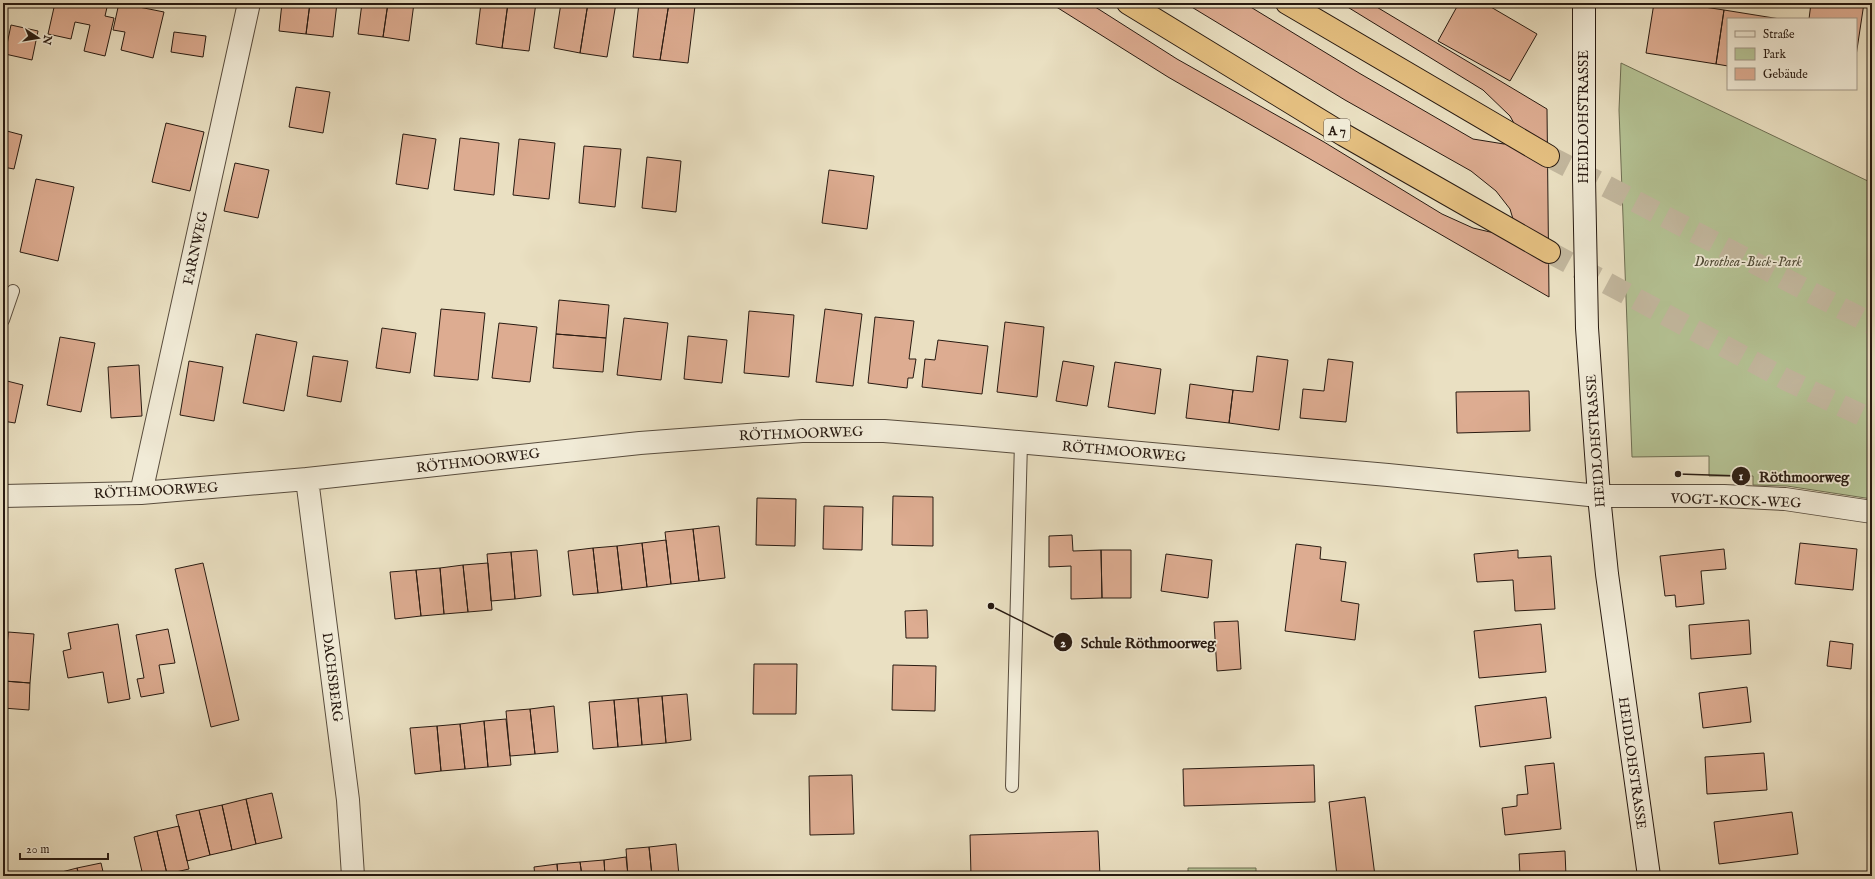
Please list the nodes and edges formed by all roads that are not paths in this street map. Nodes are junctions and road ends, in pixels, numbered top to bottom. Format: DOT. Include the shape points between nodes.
graph roads {
  1 [pos="249,3"];
  2 [pos="1128,3"];
  3 [pos="1287,3"];
  4 [pos="1584,3"];
  5 [pos="1548,156"];
  6 [pos="1549,252"];
  7 [pos="13,291"];
  8 [pos="3,320"];
  9 [pos="1021,442"];
  10 [pos="307,479"];
  11 [pos="141,493"];
  12 [pos="3,496"];
  13 [pos="1599,496"];
  14 [pos="1872,512"];
  15 [pos="1012,786"];
  16 [pos="353,876"];
  17 [pos="1649,876"];
  1 -- 11 [label="street, FARNWEG"];
  2 -- 6 [label="highway, A 7" via="1344,135"];
  3 -- 5 [label="highway"];
  4 -- 13 [label="street, HEIDLOHSTRASSE" via="1583,155 1587,328"];
  7 -- 8 [label="lane"];
  9 -- 10 [label="street, RÖTHMOORWEG" via="884,431 802,430 640,443"];
  9 -- 13 [label="street, RÖTHMOORWEG"];
  9 -- 15 [label="lane"];
  10 -- 11 [label="street, RÖTHMOORWEG"];
  10 -- 16 [label="street, DACHSBERG" via="348,800"];
  11 -- 12 [label="street, RÖTHMOORWEG"];
  13 -- 14 [label="street, VOGT-KOCK-WEG" via="1724,496 1785,499"];
  13 -- 17 [label="street, HEIDLOHSTRASSE" via="1607,574"];
}
